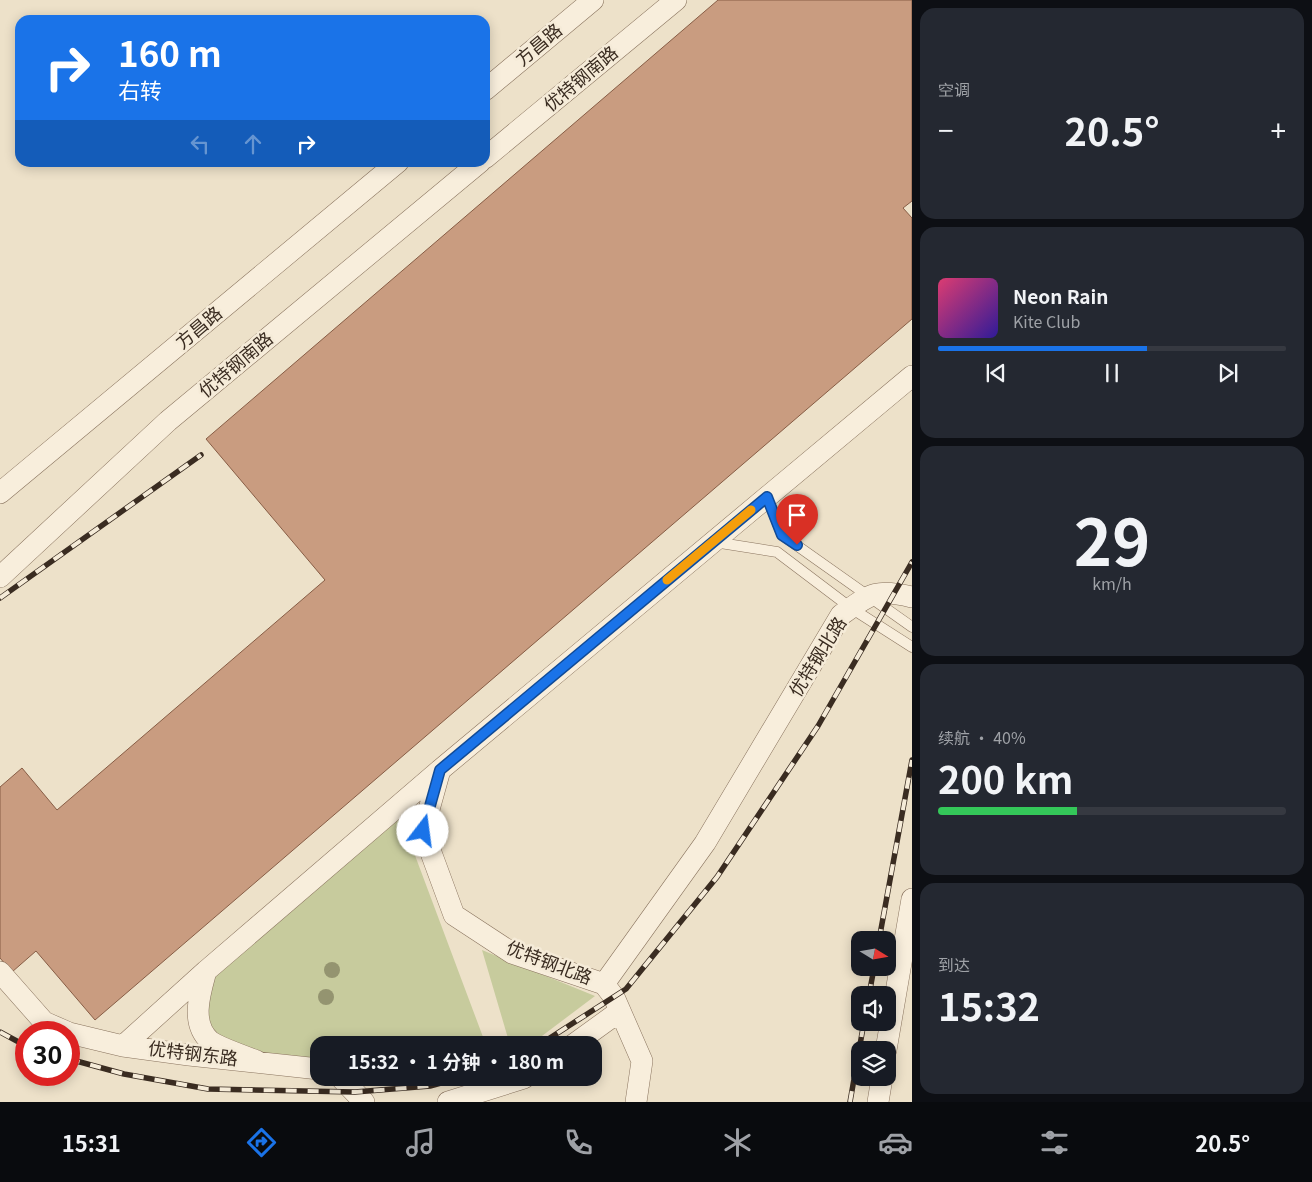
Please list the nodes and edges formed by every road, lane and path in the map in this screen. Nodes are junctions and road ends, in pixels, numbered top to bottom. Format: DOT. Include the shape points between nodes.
graph roads {
  1 [pos="593,0"];
  2 [pos="676,0"];
  3 [pos="490,86"];
  4 [pos="490,154"];
  5 [pos="392,167"];
  6 [pos="474,167"];
  7 [pos="912,376"];
  8 [pos="0,494"];
  9 [pos="767,497"];
  10 [pos="714,542"];
  11 [pos="0,577"];
  12 [pos="869,595"];
  13 [pos="912,597"];
  14 [pos="851,608"];
  15 [pos="912,627"];
  16 [pos="912,647"];
  17 [pos="440,770"];
  18 [pos="912,899"];
  19 [pos="206,971"];
  20 [pos="0,972"];
  21 [pos="604,984"];
  22 [pos="620,1011"];
  23 [pos="43,1021"];
  24 [pos="80,1036"];
  25 [pos="585,1036"];
  26 [pos="888,1041"];
  27 [pos="123,1046"];
  28 [pos="257,1061"];
  29 [pos="310,1068"];
  30 [pos="349,1086"];
  31 [pos="499,1086"];
  32 [pos="881,1086"];
  33 [pos="364,1102"];
  34 [pos="448,1102"];
  35 [pos="636,1102"];
  36 [pos="878,1102"];
  1 -- 3 [label="street, 方昌路"];
  2 -- 4 [label="street, 优特钢南路"];
  5 -- 8 [label="street, 方昌路"];
  6 -- 11 [label="street, 优特钢南路" via="168,421"];
  7 -- 9 [label="street"];
  9 -- 10 [label="street"];
  9 -- 12 [label="lane" via="782,535"];
  10 -- 14 [label="lane" via="777,552"];
  10 -- 17 [label="street"];
  12 -- 13 [label="street, 优特钢北路" via="894,592"];
  12 -- 14 [label="street, 优特钢北路"];
  12 -- 15 [label="lane"];
  14 -- 16 [label="lane"];
  14 -- 21 [label="street, 优特钢北路" via="841,615 705,843"];
  17 -- 19 [label="street"];
  17 -- 21 [label="street, 优特钢北路" via="423,831 454,915 512,953"];
  18 -- 26 [label="street"];
  19 -- 27 [label="street"];
  19 -- 28 [label="street" via="199,997 198,1023 210,1041"];
  20 -- 23 [label="street, 优特钢东路"];
  21 -- 22 [label="street"];
  22 -- 25 [label="street"];
  22 -- 35 [label="street" via="642,1061"];
  24 -- 27 [label="street, 优特钢东路"];
  27 -- 28 [label="street, 优特钢东路"];
  28 -- 29 [label="street, 优特钢东路"];
  30 -- 33 [label="street"];
  31 -- 34 [label="street"];
  32 -- 36 [label="street"];
}
